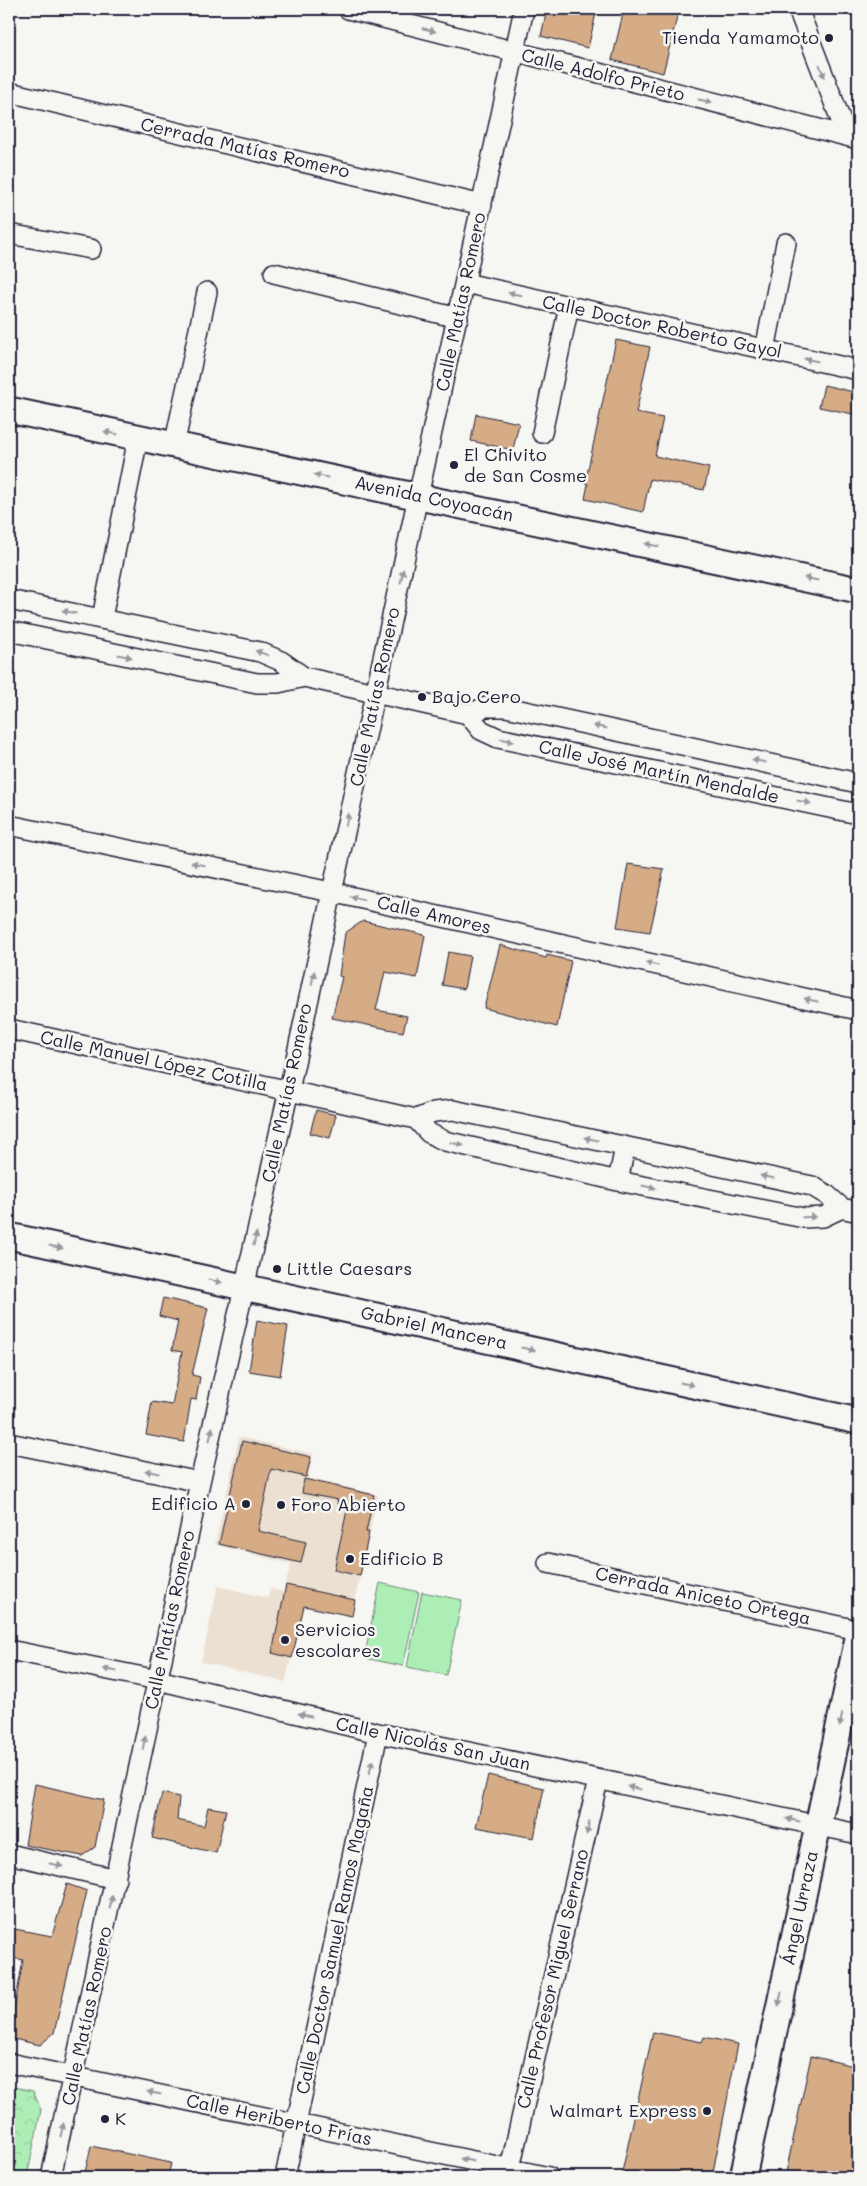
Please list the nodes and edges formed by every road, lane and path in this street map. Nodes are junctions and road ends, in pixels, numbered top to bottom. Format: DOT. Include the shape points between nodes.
graph roads {
  1 [pos="348,9"];
  2 [pos="524,9"];
  3 [pos="798,9"];
  4 [pos="515,52"];
  5 [pos="9,92"];
  6 [pos="852,138"];
  7 [pos="482,205"];
  8 [pos="9,234"];
  9 [pos="786,243"];
  10 [pos="91,249"];
  11 [pos="274,273"];
  12 [pos="465,283"];
  13 [pos="207,292"];
  14 [pos="569,306"];
  15 [pos="458,318"];
  16 [pos="765,350"];
  17 [pos="858,370"];
  18 [pos="9,410"];
  19 [pos="542,433"];
  20 [pos="138,438"];
  21 [pos="174,446"];
  22 [pos="419,496"];
  23 [pos="858,590"];
  24 [pos="9,600"];
  25 [pos="30,604"];
  26 [pos="102,618"];
  27 [pos="16,633"];
  28 [pos="198,638"];
  29 [pos="191,670"];
  30 [pos="304,677"];
  31 [pos="376,693"];
  32 [pos="468,714"];
  33 [pos="858,783"];
  34 [pos="858,814"];
  35 [pos="9,825"];
  36 [pos="331,892"];
  37 [pos="858,1010"];
  38 [pos="9,1029"];
  39 [pos="289,1090"];
  40 [pos="416,1119"];
  41 [pos="625,1147"];
  42 [pos="618,1181"];
  43 [pos="850,1210"];
  44 [pos="9,1236"];
  45 [pos="244,1287"];
  46 [pos="858,1421"];
  47 [pos="9,1443"];
  48 [pos="200,1482"];
  49 [pos="548,1563"];
  50 [pos="858,1630"];
  51 [pos="858,1638"];
  52 [pos="9,1650"];
  53 [pos="158,1680"];
  54 [pos="378,1733"];
  55 [pos="598,1780"];
  56 [pos="818,1826"];
  57 [pos="858,1834"];
  58 [pos="9,1854"];
  59 [pos="116,1879"];
  60 [pos="9,2063"];
  61 [pos="74,2077"];
  62 [pos="296,2123"];
  63 [pos="509,2173"];
  64 [pos="52,2177"];
  65 [pos="285,2177"];
  66 [pos="549,2177"];
  67 [pos="743,2177"];
  1 -- 4 [label="street, Calle Adolfo Prieto, one-way"];
  2 -- 4 [label="street, Calle Matías Romero"];
  3 -- 6 [label="street, one-way"];
  4 -- 6 [label="street, Calle Adolfo Prieto, one-way"];
  4 -- 7 [label="street, Calle Matías Romero"];
  5 -- 7 [label="street, Cerrada Matías Romero"];
  7 -- 12 [label="street, Calle Matías Romero"];
  8 -- 10 [label="street"];
  9 -- 16 [label="street"];
  11 -- 15 [label="street"];
  14 -- 12 [label="street, Calle Doctor Roberto Gayol, one-way"];
  12 -- 15 [label="street, Calle Matías Romero"];
  13 -- 21 [label="street"];
  14 -- 16 [label="street, Calle Doctor Roberto Gayol"];
  14 -- 19 [label="street"];
  15 -- 22 [label="street, Calle Matías Romero"];
  17 -- 16 [label="street, Calle Doctor Roberto Gayol, one-way"];
  20 -- 18 [label="main road, Avenida Coyoacán, one-way"];
  20 -- 21 [label="main road, Avenida Coyoacán"];
  20 -- 26 [label="street"];
  22 -- 21 [label="main road, Avenida Coyoacán, one-way"];
  23 -- 22 [label="main road, Avenida Coyoacán, one-way"];
  31 -- 22 [label="street, Calle Matías Romero, one-way"];
  24 -- 25 [label="street, Calle José Martín Mendalde"];
  26 -- 25 [label="street, Calle José Martín Mendalde, one-way"];
  25 -- 27 [label="street, Calle José Martín Mendalde"];
  26 -- 28 [label="street, Calle José Martín Mendalde"];
  27 -- 29 [label="street, Calle José Martín Mendalde, one-way"];
  28 -- 29 [label="street"];
  30 -- 28 [label="street, Calle José Martín Mendalde, one-way" via="281,661 260,652"];
  29 -- 30 [label="street, Calle José Martín Mendalde" via="256,683 278,683"];
  30 -- 31 [label="street, Calle José Martín Mendalde"];
  31 -- 32 [label="street, Calle José Martín Mendalde"];
  36 -- 31 [label="street, Calle Matías Romero, one-way"];
  33 -- 32 [label="street, Calle José Martín Mendalde, one-way" via="506,707 486,707"];
  32 -- 34 [label="street, Calle José Martín Mendalde, one-way" via="481,730 498,738"];
  36 -- 35 [label="street, Calle Amores, one-way"];
  37 -- 36 [label="street, Calle Amores, one-way"];
  39 -- 36 [label="street, Calle Matías Romero, one-way"];
  38 -- 39 [label="street, Calle Manuel López Cotilla"];
  39 -- 40 [label="street, Calle Manuel López Cotilla"];
  45 -- 39 [label="street, Calle Matías Romero, one-way"];
  41 -- 40 [label="street, Calle Manuel López Cotilla, one-way" via="453,1110 434,1112"];
  40 -- 42 [label="street, Calle Manuel López Cotilla, one-way" via="445,1141"];
  41 -- 42 [label="street"];
  43 -- 41 [label="street, Calle Manuel López Cotilla, one-way" via="812,1186"];
  42 -- 43 [label="street, Calle Manuel López Cotilla, one-way" via="804,1218"];
  44 -- 45 [label="main road, Gabriel Mancera, one-way"];
  45 -- 46 [label="main road, Gabriel Mancera, one-way"];
  48 -- 45 [label="street, Calle Matías Romero, one-way"];
  48 -- 47 [label="street, one-way"];
  48 -- 53 [label="street, Calle Matías Romero"];
  49 -- 50 [label="street, Cerrada Aniceto Ortega"];
  51 -- 56 [label="main road, Ángel Urraza, one-way"];
  53 -- 52 [label="street, Calle Nicolás San Juan, one-way"];
  54 -- 53 [label="street, Calle Nicolás San Juan, one-way"];
  59 -- 53 [label="street, Calle Matías Romero, one-way"];
  54 -- 55 [label="street, Calle Nicolás San Juan"];
  62 -- 54 [label="street, Calle Doctor Samuel Ramos Magaña, one-way"];
  56 -- 55 [label="street, Calle Nicolás San Juan, one-way"];
  55 -- 63 [label="street, Calle Profesor Miguel Serrano, one-way"];
  56 -- 57 [label="street, Calle Nicolás San Juan"];
  56 -- 67 [label="main road, Ángel Urraza, one-way"];
  58 -- 59 [label="street, one-way"];
  61 -- 59 [label="street, Calle Matías Romero, one-way"];
  60 -- 61 [label="street, Calle Heriberto Frías"];
  62 -- 61 [label="street, Calle Heriberto Frías, one-way"];
  64 -- 61 [label="street, Calle Matías Romero, one-way"];
  63 -- 62 [label="street, Calle Heriberto Frías, one-way"];
  62 -- 65 [label="street, Calle Doctor Samuel Ramos Magaña"];
  63 -- 66 [label="street, Calle Heriberto Frías"];
}
